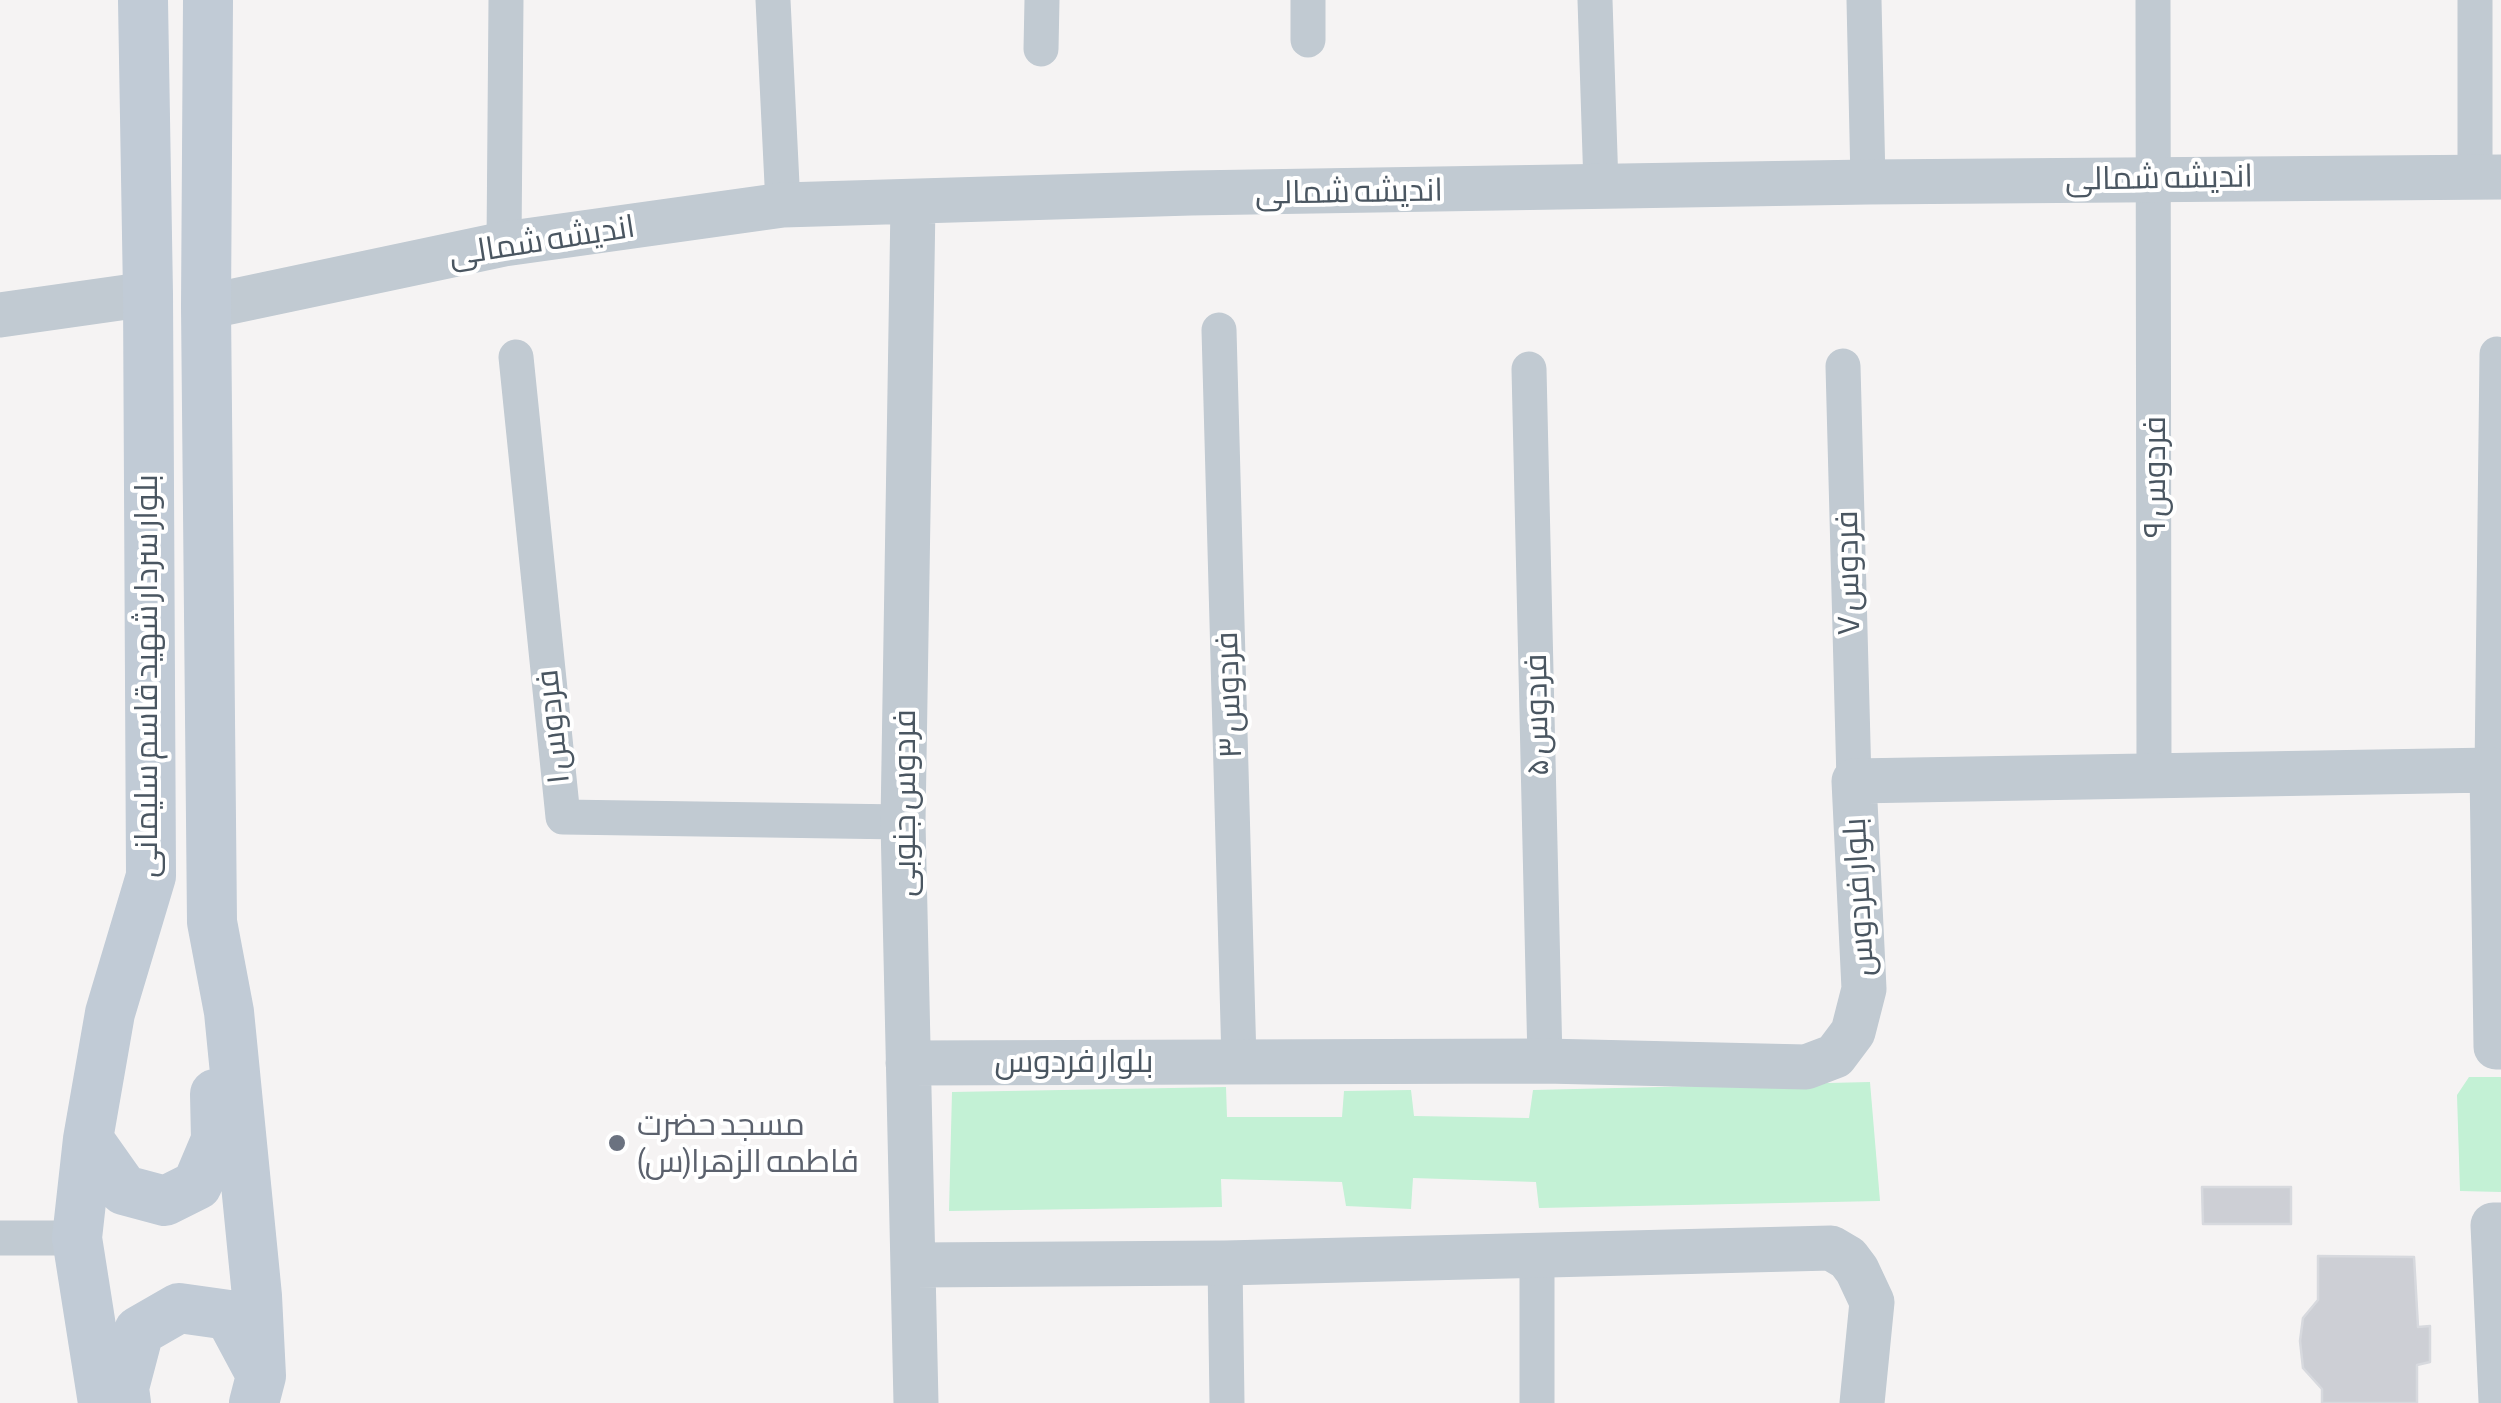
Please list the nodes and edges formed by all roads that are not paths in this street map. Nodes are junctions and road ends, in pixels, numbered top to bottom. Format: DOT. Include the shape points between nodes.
graph roads {
  1 [pos="143,0"];
  2 [pos="208,0"];
  3 [pos="506,0"];
  4 [pos="774,0"];
  5 [pos="1042,0"];
  6 [pos="1308,0"];
  7 [pos="1596,0"];
  8 [pos="1864,0"];
  9 [pos="2153,0"];
  10 [pos="2474,0"];
  11 [pos="1308,40"];
  12 [pos="1042,49"];
  13 [pos="2488,177"];
  14 [pos="2156,178"];
  15 [pos="1868,182"];
  16 [pos="1600,186"];
  17 [pos="912,204"];
  18 [pos="782,205"];
  19 [pos="504,244"];
  20 [pos="148,294"];
  21 [pos="206,307"];
  22 [pos="0,315"];
  23 [pos="1220,330"];
  24 [pos="2497,354"];
  25 [pos="516,358"];
  26 [pos="1843,366"];
  27 [pos="1529,369"];
  28 [pos="2492,770"];
  29 [pos="2154,777"];
  30 [pos="1854,780"];
  31 [pos="903,822"];
  32 [pos="212,922"];
  33 [pos="2501,1047"];
  34 [pos="1240,1061"];
  35 [pos="1545,1061"];
  36 [pos="908,1063"];
  37 [pos="88,1138"];
  38 [pos="2501,1225"];
  39 [pos="0,1238"];
  40 [pos="77,1238"];
  41 [pos="1536,1256"];
  42 [pos="1225,1262"];
  43 [pos="914,1264"];
  44 [pos="258,1389"];
  45 [pos="2501,1401"];
  46 [pos="103,1403"];
  47 [pos="126,1403"];
  48 [pos="916,1403"];
  49 [pos="1227,1403"];
  50 [pos="1537,1403"];
  51 [pos="1862,1403"];
  1 -- 20 [label="main road, بلوار سردار شهید قاسم سلیمانی"];
  2 -- 21 [label="main road, بلوار سردار شهید قاسم سلیمانی"];
  3 -- 19 [label="street"];
  4 -- 18 [label="street"];
  5 -- 12 [label="street"];
  6 -- 11 [label="street"];
  7 -- 16 [label="street"];
  8 -- 15 [label="street"];
  9 -- 14 [label="street, فردوس ۹"];
  10 -- 13 [label="street"];
  13 -- 14 [label="street, اندیشه شمالی"];
  14 -- 15 [label="street, اندیشه شمالی"];
  14 -- 29 [label="street, فردوس ۹"];
  15 -- 16 [label="street, اندیشه شمالی"];
  16 -- 17 [label="street, اندیشه شمالی"];
  17 -- 18 [label="street, اندیشه شمالی"];
  17 -- 31 [label="street, فردوس جنوبی"];
  18 -- 19 [label="street, اندیشه شمالی"];
  19 -- 21 [label="street, اندیشه شمالی"];
  20 -- 22 [label="street"];
  20 -- 37 [label="main road, بلوار سردار شهید قاسم سلیمانی" via="151,876 110,1013"];
  21 -- 32 [label="main road, بلوار سردار شهید قاسم سلیمانی"];
  23 -- 34 [label="street, فردوس ۳"];
  24 -- 28 [label="street"];
  25 -- 31 [label="street, فردوس ۱" via="562,817"];
  26 -- 30 [label="street, فردوس ۷"];
  27 -- 35 [label="street, فردوس ۵"];
  28 -- 29 [label="street, بلوار فردوس"];
  28 -- 33 [label="street"];
  29 -- 30 [label="street, بلوار فردوس"];
  30 -- 35 [label="street, بلوار فردوس" via="1864,989 1853,1032 1834,1056 1806,1067"];
  31 -- 36 [label="street, فردوس جنوبی"];
  32 -- 37 [label="main road" via="216,1140 197,1184 165,1201 124,1190"];
  32 -- 44 [label="main road, بلوار سردار شهید قاسم سلیمانی" via="229,1012 257,1296"];
  34 -- 35 [label="street, بلوار فردوس"];
  34 -- 36 [label="street, بلوار فردوس"];
  36 -- 43 [label="street, فردوس جنوبی"];
  37 -- 40 [label="main road, بلوار سردار شهید قاسم سلیمانی"];
  38 -- 45 [label="street" via="2492,1225"];
  39 -- 40 [label="street"];
  40 -- 46 [label="main road, بلوار سردار شهید قاسم سلیمانی"];
  41 -- 42 [label="street"];
  41 -- 50 [label="street"];
  41 -- 51 [label="street" via="1831,1248 1858,1270 1872,1302"];
  42 -- 43 [label="street"];
  42 -- 49 [label="street"];
  43 -- 48 [label="street, فردوس جنوبی"];
  44 -- 47 [label="main road" via="229,1315 179,1308 139,1331"];
}
